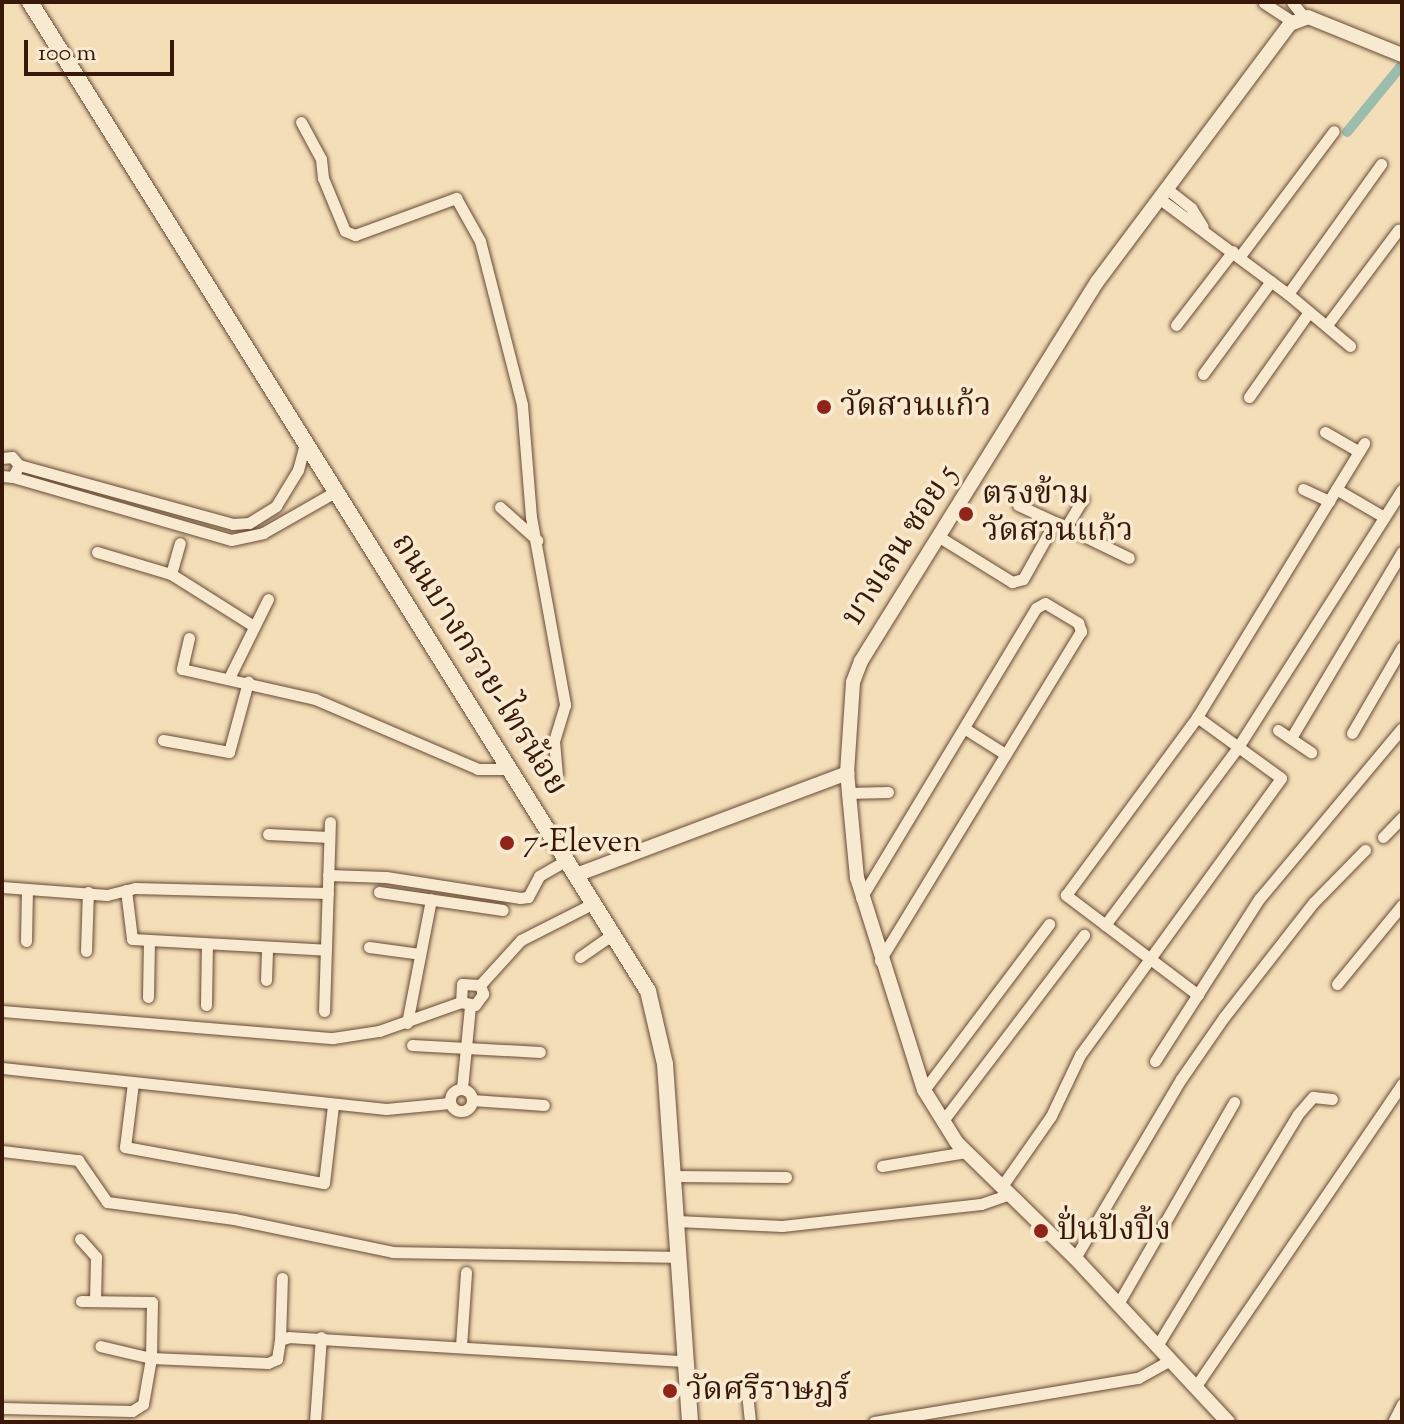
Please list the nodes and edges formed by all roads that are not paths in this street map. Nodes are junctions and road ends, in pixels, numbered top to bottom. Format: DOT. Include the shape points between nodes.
graph roads {
  1 [pos="30,2"];
  2 [pos="1292,2"];
  3 [pos="1264,3"];
  4 [pos="1298,19"];
  5 [pos="1401,53"];
  6 [pos="301,122"];
  7 [pos="1334,131"];
  8 [pos="1381,164"];
  9 [pos="1164,194"];
  10 [pos="1398,230"];
  11 [pos="1237,253"];
  12 [pos="1271,281"];
  13 [pos="1288,294"];
  14 [pos="1309,312"];
  15 [pos="1176,325"];
  16 [pos="1327,325"];
  17 [pos="1350,346"];
  18 [pos="1203,374"];
  19 [pos="1249,397"];
  20 [pos="1325,432"];
  21 [pos="305,444"];
  22 [pos="2,458"];
  23 [pos="19,465"];
  24 [pos="7,476"];
  25 [pos="107,488"];
  26 [pos="1303,489"];
  27 [pos="1336,489"];
  28 [pos="1402,490"];
  29 [pos="335,492"];
  30 [pos="1083,499"];
  31 [pos="1329,501"];
  32 [pos="101,502"];
  33 [pos="1018,505"];
  34 [pos="276,506"];
  35 [pos="500,507"];
  36 [pos="194,513"];
  37 [pos="1384,517"];
  38 [pos="285,519"];
  39 [pos="1061,524"];
  40 [pos="188,528"];
  41 [pos="941,538"];
  42 [pos="537,540"];
  43 [pos="180,543"];
  44 [pos="97,552"];
  45 [pos="1402,552"];
  46 [pos="1129,558"];
  47 [pos="1398,567"];
  48 [pos="171,574"];
  49 [pos="268,599"];
  50 [pos="252,625"];
  51 [pos="189,638"];
  52 [pos="1402,647"];
  53 [pos="229,678"];
  54 [pos="248,682"];
  55 [pos="1197,717"];
  56 [pos="964,728"];
  57 [pos="1401,729"];
  58 [pos="1278,730"];
  59 [pos="1352,733"];
  60 [pos="1291,738"];
  61 [pos="163,740"];
  62 [pos="1238,747"];
  63 [pos="1311,752"];
  64 [pos="1005,754"];
  65 [pos="510,769"];
  66 [pos="847,773"];
  67 [pos="557,774"];
  68 [pos="888,792"];
  69 [pos="847,793"];
  70 [pos="1402,817"];
  71 [pos="330,822"];
  72 [pos="268,834"];
  73 [pos="329,837"];
  74 [pos="1383,837"];
  75 [pos="1365,850"];
  76 [pos="572,867"];
  77 [pos="328,875"];
  78 [pos="2,887"];
  79 [pos="27,889"];
  80 [pos="126,890"];
  81 [pos="88,892"];
  82 [pos="379,892"];
  83 [pos="328,893"];
  84 [pos="861,898"];
  85 [pos="431,899"];
  86 [pos="594,903"];
  87 [pos="1402,905"];
  88 [pos="503,910"];
  89 [pos="1049,924"];
  90 [pos="1105,925"];
  91 [pos="613,934"];
  92 [pos="1084,935"];
  93 [pos="26,941"];
  94 [pos="149,941"];
  95 [pos="207,944"];
  96 [pos="267,947"];
  97 [pos="369,947"];
  98 [pos="326,950"];
  99 [pos="86,951"];
  100 [pos="420,954"];
  101 [pos="580,957"];
  102 [pos="1150,958"];
  103 [pos="880,960"];
  104 [pos="266,980"];
  105 [pos="1337,984"];
  106 [pos="480,985"];
  107 [pos="1198,995"];
  108 [pos="148,997"];
  109 [pos="466,1004"];
  110 [pos="206,1005"];
  111 [pos="2,1011"];
  112 [pos="324,1011"];
  113 [pos="407,1023"];
  114 [pos="412,1045"];
  115 [pos="466,1048"];
  116 [pos="540,1052"];
  117 [pos="1155,1061"];
  118 [pos="2,1068"];
  119 [pos="133,1083"];
  120 [pos="1402,1084"];
  121 [pos="462,1088"];
  122 [pos="924,1090"];
  123 [pos="1332,1099"];
  124 [pos="472,1100"];
  125 [pos="1234,1102"];
  126 [pos="450,1103"];
  127 [pos="333,1105"];
  128 [pos="544,1105"];
  129 [pos="942,1122"];
  130 [pos="2,1151"];
  131 [pos="966,1152"];
  132 [pos="882,1166"];
  133 [pos="674,1176"];
  134 [pos="786,1177"];
  135 [pos="1006,1190"];
  136 [pos="677,1221"];
  137 [pos="80,1239"];
  138 [pos="679,1257"];
  139 [pos="1075,1258"];
  140 [pos="466,1272"];
  141 [pos="282,1278"];
  142 [pos="81,1301"];
  143 [pos="95,1301"];
  144 [pos="1118,1304"];
  145 [pos="321,1337"];
  146 [pos="280,1340"];
  147 [pos="100,1346"];
  148 [pos="461,1346"];
  149 [pos="1157,1346"];
  150 [pos="151,1358"];
  151 [pos="1170,1360"];
  152 [pos="686,1361"];
  153 [pos="1196,1386"];
  154 [pos="747,1393"];
  155 [pos="1402,1404"];
  156 [pos="2,1408"];
  157 [pos="315,1422"];
  158 [pos="690,1422"];
  159 [pos="750,1422"];
  160 [pos="874,1422"];
  161 [pos="1228,1422"];
  162 [pos="1393,1422"];
  1 -- 21 [label="main road, ถนนบางกรวย-ไทรน้อย"];
  2 -- 4 [label="street"];
  3 -- 4 [label="street"];
  4 -- 5 [label="street"];
  4 -- 9 [label="street, บางเลน ซอย 5"];
  6 -- 42 [label="street" via="321,159 323,178 345,231 355,235 456,198 480,241 522,405"];
  7 -- 11 [label="street"];
  8 -- 13 [label="street"];
  9 -- 11 [label="street"];
  9 -- 41 [label="street, บางเลน ซอย 5" via="1085,300"];
  10 -- 16 [label="street"];
  11 -- 12 [label="street"];
  11 -- 15 [label="street"];
  12 -- 13 [label="street"];
  12 -- 18 [label="street"];
  13 -- 14 [label="street"];
  14 -- 16 [label="street"];
  14 -- 19 [label="street"];
  16 -- 17 [label="street"];
  20 -- 27 [label="street" via="1362,448"];
  21 -- 29 [label="main road, ถนนบางกรวย-ไทรน้อย"];
  21 -- 34 [label="street" via="298,470"];
  22 -- 23 [label="street" via="12,457"];
  23 -- 24 [label="street"];
  23 -- 25 [label="street"];
  24 -- 32 [label="street"];
  25 -- 32 [label="street"];
  25 -- 36 [label="street"];
  26 -- 31 [label="street"];
  27 -- 31 [label="street"];
  27 -- 37 [label="street"];
  28 -- 37 [label="street"];
  29 -- 38 [label="street"];
  29 -- 65 [label="main road, ถนนบางกรวย-ไทรน้อย"];
  30 -- 39 [label="street"];
  31 -- 55 [label="street"];
  32 -- 40 [label="street"];
  33 -- 39 [label="street"];
  34 -- 36 [label="street" via="249,523"];
  34 -- 38 [label="street"];
  35 -- 42 [label="street"];
  36 -- 40 [label="street"];
  37 -- 62 [label="street"];
  38 -- 40 [label="street" via="248,539"];
  39 -- 41 [label="street" via="1017,582"];
  39 -- 46 [label="street"];
  41 -- 66 [label="street, บางเลน ซอย 5" via="856,672"];
  42 -- 67 [label="street" via="565,705 554,741"];
  43 -- 48 [label="street"];
  44 -- 48 [label="street"];
  45 -- 47 [label="street"];
  47 -- 60 [label="street"];
  48 -- 50 [label="street"];
  49 -- 50 [label="street"];
  50 -- 53 [label="street"];
  51 -- 53 [label="street" via="182,669"];
  52 -- 59 [label="street"];
  53 -- 54 [label="street"];
  54 -- 61 [label="street" via="229,752"];
  54 -- 65 [label="street" via="315,699 478,769"];
  55 -- 62 [label="street"];
  55 -- 90 [label="street" via="1066,895"];
  56 -- 64 [label="street"];
  56 -- 64 [label="street" via="1040,604 1078,623 1081,631"];
  56 -- 84 [label="street"];
  57 -- 107 [label="street" via="1259,899"];
  58 -- 60 [label="street"];
  60 -- 63 [label="street"];
  62 -- 90 [label="street"];
  62 -- 102 [label="street" via="1281,778"];
  64 -- 103 [label="street"];
  65 -- 76 [label="main road, ถนนบางกรวย-ไทรน้อย"];
  66 -- 69 [label="street, บางเลน ซอย 5"];
  66 -- 76 [label="street"];
  68 -- 69 [label="street"];
  69 -- 84 [label="street, บางเลน ซอย 5"];
  70 -- 74 [label="street"];
  71 -- 73 [label="street"];
  72 -- 73 [label="street"];
  73 -- 77 [label="street"];
  75 -- 139 [label="street" via="1314,902 1224,1017"];
  76 -- 77 [label="street" via="539,876 528,897 520,898 386,877"];
  76 -- 86 [label="main road, ถนนบางกรวย-ไทรน้อย"];
  77 -- 83 [label="street"];
  78 -- 79 [label="street"];
  79 -- 81 [label="street"];
  79 -- 93 [label="street"];
  80 -- 81 [label="street"];
  80 -- 83 [label="street"];
  80 -- 94 [label="street" via="129,935"];
  81 -- 99 [label="street"];
  82 -- 85 [label="street"];
  83 -- 98 [label="street"];
  84 -- 103 [label="street, บางเลน ซอย 5"];
  85 -- 88 [label="street"];
  85 -- 100 [label="street"];
  86 -- 91 [label="main road, ถนนบางกรวย-ไทรน้อย"];
  86 -- 106 [label="street" via="521,940"];
  87 -- 105 [label="street"];
  89 -- 122 [label="street"];
  90 -- 102 [label="street"];
  91 -- 101 [label="street"];
  91 -- 133 [label="main road, ถนนบางกรวย-ไทรน้อย" via="648,991 659,1028"];
  92 -- 129 [label="street"];
  94 -- 95 [label="street"];
  94 -- 108 [label="street"];
  95 -- 96 [label="street"];
  95 -- 110 [label="street"];
  96 -- 98 [label="street"];
  96 -- 104 [label="street"];
  97 -- 100 [label="street"];
  98 -- 112 [label="street"];
  100 -- 113 [label="street"];
  102 -- 107 [label="street"];
  102 -- 135 [label="street" via="1080,1055"];
  103 -- 122 [label="street, บางเลน ซอย 5"];
  106 -- 109 [label="street" via="482,999"];
  106 -- 109 [label="street" via="462,984"];
  107 -- 117 [label="street"];
  109 -- 113 [label="street"];
  109 -- 115 [label="street"];
  111 -- 113 [label="street" via="279,1037 333,1038"];
  114 -- 115 [label="street"];
  115 -- 116 [label="street"];
  115 -- 121 [label="street"];
  118 -- 119 [label="street"];
  119 -- 127 [label="street"];
  119 -- 127 [label="street" via="125,1147 324,1183"];
  120 -- 153 [label="street"];
  121 -- 124 [label="street"];
  121 -- 126 [label="street" via="454,1091"];
  122 -- 129 [label="street, บางเลน ซอย 5"];
  123 -- 149 [label="street" via="1313,1097 1298,1114"];
  124 -- 126 [label="street" via="460,1111"];
  124 -- 128 [label="street"];
  125 -- 144 [label="street"];
  126 -- 127 [label="street" via="386,1109"];
  129 -- 131 [label="street, บางเลน ซอย 5"];
  130 -- 138 [label="street" via="78,1160 107,1202 234,1219 393,1252"];
  131 -- 132 [label="street"];
  131 -- 135 [label="street, บางเลน ซอย 5"];
  133 -- 134 [label="street"];
  133 -- 136 [label="main road, ถนนบางกรวย-ไทรน้อย"];
  135 -- 136 [label="street" via="981,1204 782,1226"];
  135 -- 139 [label="street, บางเลน ซอย 5"];
  136 -- 138 [label="main road, ถนนบางกรวย-ไทรน้อย"];
  137 -- 143 [label="street" via="96,1257"];
  138 -- 152 [label="main road, ถนนบางกรวย-ไทรน้อย"];
  139 -- 144 [label="street, บางเลน ซอย 5"];
  140 -- 148 [label="street"];
  141 -- 146 [label="street"];
  142 -- 143 [label="street"];
  143 -- 150 [label="street" via="152,1302"];
  144 -- 149 [label="street, บางเลน ซอย 5"];
  145 -- 146 [label="street"];
  145 -- 148 [label="street"];
  145 -- 157 [label="street"];
  146 -- 150 [label="street" via="277,1359 268,1363"];
  147 -- 150 [label="street"];
  148 -- 152 [label="street"];
  149 -- 151 [label="street, บางเลน ซอย 5"];
  150 -- 156 [label="street" via="138,1409"];
  151 -- 153 [label="street, บางเลน ซอย 5"];
  151 -- 160 [label="street" via="1138,1378"];
  152 -- 158 [label="main road, ถนนบางกรวย-ไทรน้อย"];
  153 -- 161 [label="street, บางเลน ซอย 5"];
  154 -- 159 [label="street"];
  155 -- 162 [label="street"];
}
